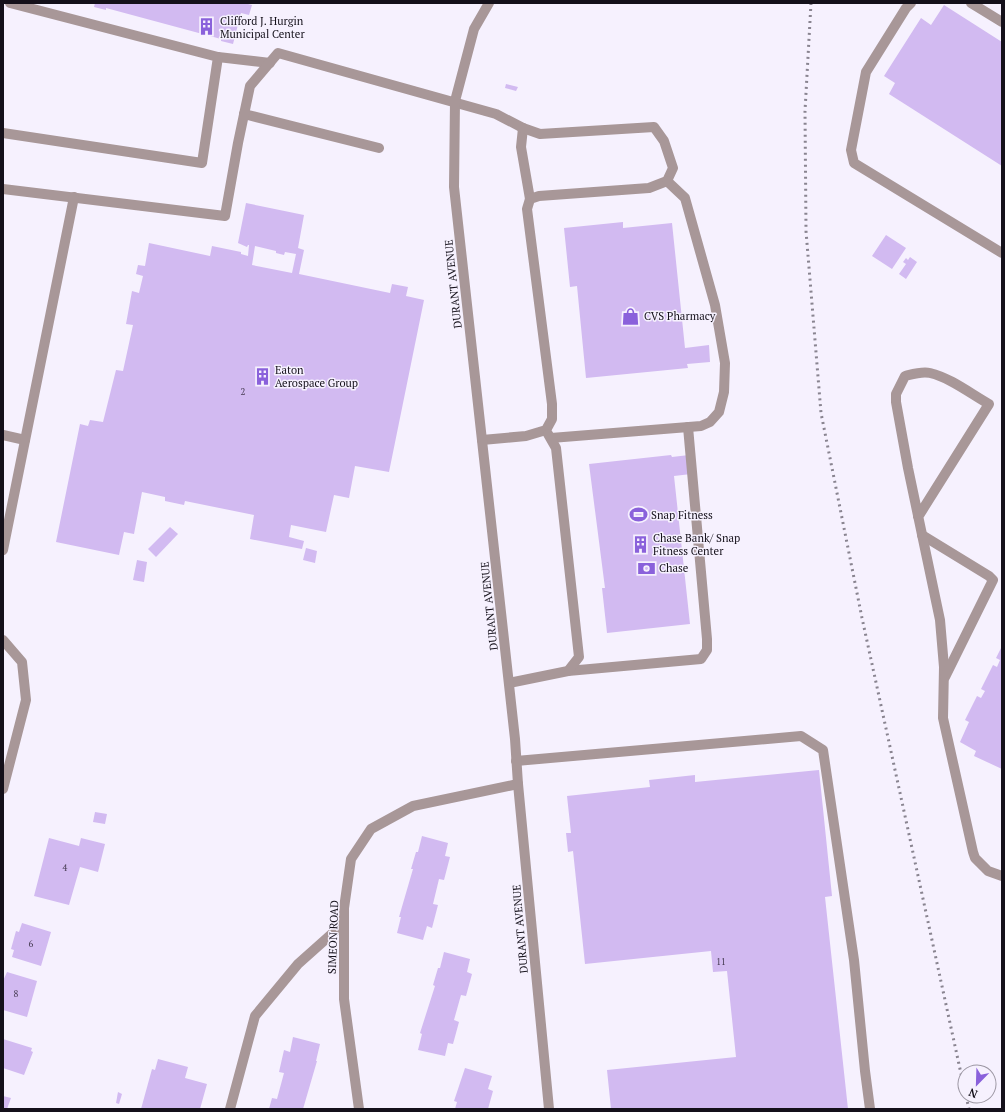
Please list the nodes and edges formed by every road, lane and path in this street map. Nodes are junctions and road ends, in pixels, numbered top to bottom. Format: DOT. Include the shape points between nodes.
graph roads {
  1 [pos="10,3"];
  2 [pos="489,3"];
  3 [pos="912,3"];
  4 [pos="971,3"];
  5 [pos="1002,22"];
  6 [pos="218,57"];
  7 [pos="270,63"];
  8 [pos="455,101"];
  9 [pos="244,114"];
  10 [pos="522,128"];
  11 [pos="3,133"];
  12 [pos="379,148"];
  13 [pos="667,181"];
  14 [pos="3,189"];
  15 [pos="74,197"];
  16 [pos="530,200"];
  17 [pos="1002,253"];
  18 [pos="688,428"];
  19 [pos="548,434"];
  20 [pos="3,435"];
  21 [pos="25,440"];
  22 [pos="482,440"];
  23 [pos="918,518"];
  24 [pos="922,535"];
  25 [pos="3,550"];
  26 [pos="3,640"];
  27 [pos="568,671"];
  28 [pos="944,680"];
  29 [pos="509,683"];
  30 [pos="516,761"];
  31 [pos="518,784"];
  32 [pos="3,789"];
  33 [pos="1002,876"];
  34 [pos="344,923"];
  35 [pos="230,1109"];
  36 [pos="359,1109"];
  37 [pos="549,1109"];
  38 [pos="870,1109"];
  1 -- 6 [label="street"];
  2 -- 8 [label="street, DURANT AVENUE" via="474,29"];
  3 -- 17 [label="street" via="906,8 866,72 851,150 854,162"];
  4 -- 5 [label="street"];
  6 -- 7 [label="street"];
  6 -- 11 [label="street" via="202,163"];
  7 -- 8 [label="street" via="278,53"];
  7 -- 9 [label="street" via="250,86"];
  8 -- 10 [label="street" via="496,114"];
  8 -- 22 [label="street, DURANT AVENUE" via="454,187"];
  9 -- 12 [label="street"];
  9 -- 15 [label="street" via="226,216"];
  10 -- 13 [label="street" via="540,134 654,127 664,141 673,168"];
  10 -- 16 [label="street" via="522,147"];
  13 -- 16 [label="street" via="649,188 539,196"];
  13 -- 18 [label="street" via="685,198 715,305 725,363 724,392 718,412 710,422"];
  14 -- 15 [label="street"];
  15 -- 21 [label="street"];
  16 -- 19 [label="street" via="527,209 552,404"];
  18 -- 19 [label="street"];
  18 -- 27 [label="street" via="706,650 700,659"];
  19 -- 22 [label="street"];
  19 -- 27 [label="street" via="556,448 577,628 579,656"];
  20 -- 21 [label="street"];
  21 -- 25 [label="street"];
  22 -- 29 [label="street, DURANT AVENUE"];
  23 -- 23 [label="street" via="898,419 896,394 905,376 929,372 989,404"];
  23 -- 24 [label="street"];
  24 -- 28 [label="street" via="940,620"];
  24 -- 28 [label="street" via="992,580"];
  26 -- 32 [label="street" via="22,662 26,700"];
  27 -- 29 [label="street"];
  28 -- 33 [label="street" via="943,718 973,852 985,868"];
  29 -- 30 [label="street, DURANT AVENUE"];
  30 -- 31 [label="street, DURANT AVENUE"];
  30 -- 38 [label="street" via="801,736 823,750 854,960"];
  31 -- 34 [label="street, SIMEON ROAD" via="414,806 371,829 351,859"];
  31 -- 37 [label="street, DURANT AVENUE"];
  34 -- 35 [label="street" via="298,964 255,1016"];
  34 -- 36 [label="street, SIMEON ROAD" via="344,999"];
}
